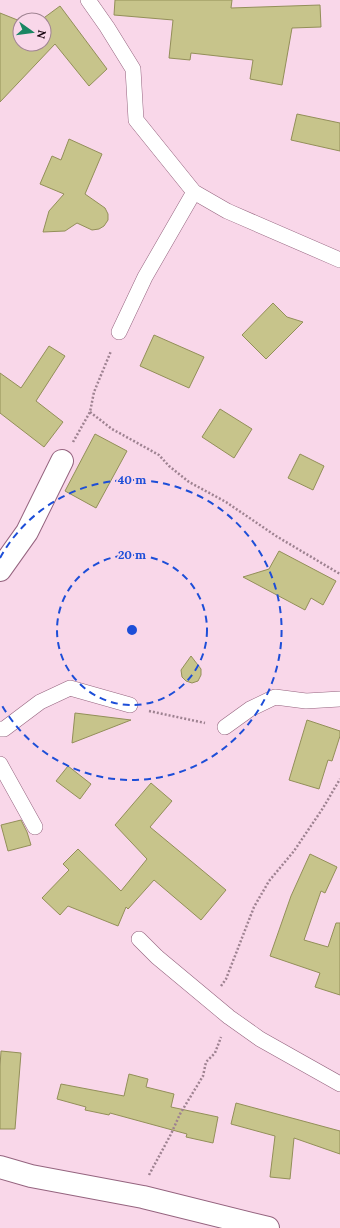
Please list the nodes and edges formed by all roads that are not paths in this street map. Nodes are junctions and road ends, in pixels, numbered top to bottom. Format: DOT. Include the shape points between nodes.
graph roads {
  1 [pos="88,0"];
  2 [pos="194,192"];
  3 [pos="340,260"];
  4 [pos="119,332"];
  5 [pos="62,461"];
  6 [pos="0,570"];
  7 [pos="340,699"];
  8 [pos="130,706"];
  9 [pos="225,727"];
  10 [pos="0,729"];
  11 [pos="0,764"];
  12 [pos="35,827"];
  13 [pos="139,939"];
  14 [pos="340,1084"];
  15 [pos="0,1167"];
  16 [pos="268,1228"];
  1 -- 2 [label="lane" via="133,69 136,120"];
  2 -- 3 [label="lane" via="227,211"];
  2 -- 4 [label="lane" via="145,277"];
  5 -- 6 [label="street" via="27,532"];
  7 -- 9 [label="lane" via="306,700 275,697 250,709"];
  8 -- 10 [label="lane" via="70,688 40,702 4,729"];
  11 -- 12 [label="lane"];
  13 -- 14 [label="lane" via="157,958 229,1017 260,1039"];
  15 -- 16 [label="street" via="31,1176 144,1197"];
}
